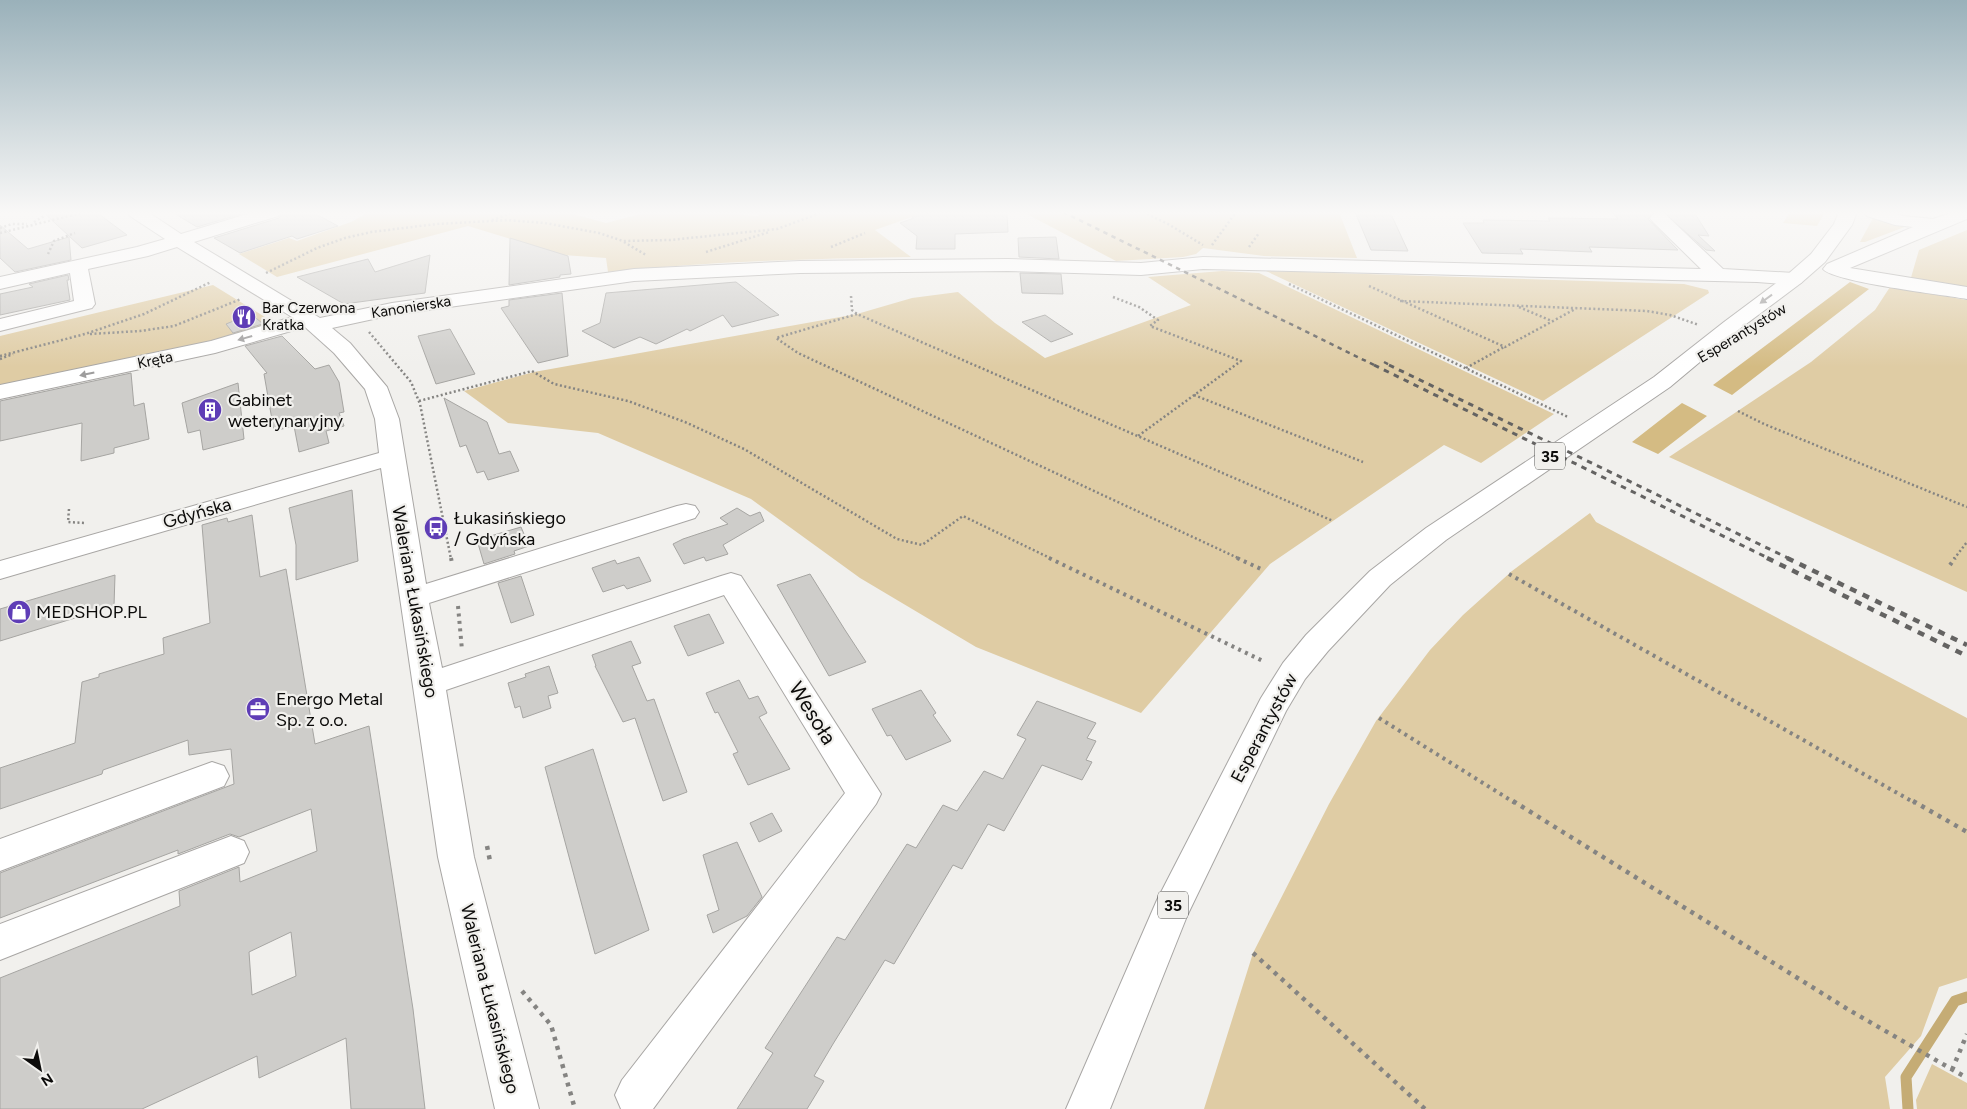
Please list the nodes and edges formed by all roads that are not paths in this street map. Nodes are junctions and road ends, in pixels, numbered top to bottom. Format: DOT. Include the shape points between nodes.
graph roads {
  1 [pos="87,264"];
  2 [pos="217,264"];
  3 [pos="1167,264"];
  4 [pos="1246,264"];
  5 [pos="1706,264"];
  6 [pos="1811,264"];
  7 [pos="1836,264"];
  8 [pos="1843,264"];
  9 [pos="78,266"];
  10 [pos="1833,268"];
  11 [pos="1718,275"];
  12 [pos="1794,279"];
  13 [pos="0,283"];
  14 [pos="1967,293"];
  15 [pos="313,322"];
  16 [pos="0,325"];
  17 [pos="1666,379"];
  18 [pos="0,392"];
  19 [pos="393,456"];
  20 [pos="686,512"];
  21 [pos="0,570"];
  22 [pos="415,597"];
  23 [pos="429,684"];
  24 [pos="212,776"];
  25 [pos="231,852"];
  26 [pos="0,855"];
  27 [pos="0,942"];
  28 [pos="637,1095"];
  29 [pos="517,1109"];
  30 [pos="1088,1109"];
  1 -- 9 [label="street"];
  2 -- 15 [label="street, Waleriana Łukasińskiego"];
  3 -- 15 [label="street, Kanonierska" via="1140,269 1008,265 800,267 634,275"];
  4 -- 11 [label="street, Kanonierska"];
  5 -- 11 [label="street"];
  6 -- 12 [label="street, Esperantystów / 35"];
  7 -- 10 [label="street, Esperantystów / 35"];
  8 -- 10 [label="street"];
  9 -- 13 [label="street"];
  9 -- 16 [label="street" via="84,304"];
  10 -- 14 [label="street" via="1848,274"];
  10 -- 17 [label="street, Esperantystów / 35" via="1797,300"];
  11 -- 12 [label="street, Kanonierska"];
  12 -- 17 [label="street, Esperantystów / 35, one-way"];
  15 -- 18 [label="street, Kręta, one-way" via="215,347"];
  15 -- 19 [label="street, Waleriana Łukasińskiego" via="342,348 376,387 387,419"];
  17 -- 30 [label="street, Esperantystów / 35" via="1406,556 1348,610 1294,671 1272,707 1170,912"];
  19 -- 21 [label="street, Gdyńska"];
  19 -- 22 [label="street, Waleriana Łukasińskiego"];
  20 -- 22 [label="street"];
  22 -- 23 [label="street, Waleriana Łukasińskiego"];
  23 -- 28 [label="street, Wesoła" via="731,583 864,794"];
  23 -- 29 [label="street, Waleriana Łukasińskiego" via="456,857"];
  24 -- 26 [label="street"];
  25 -- 27 [label="street"];
}
